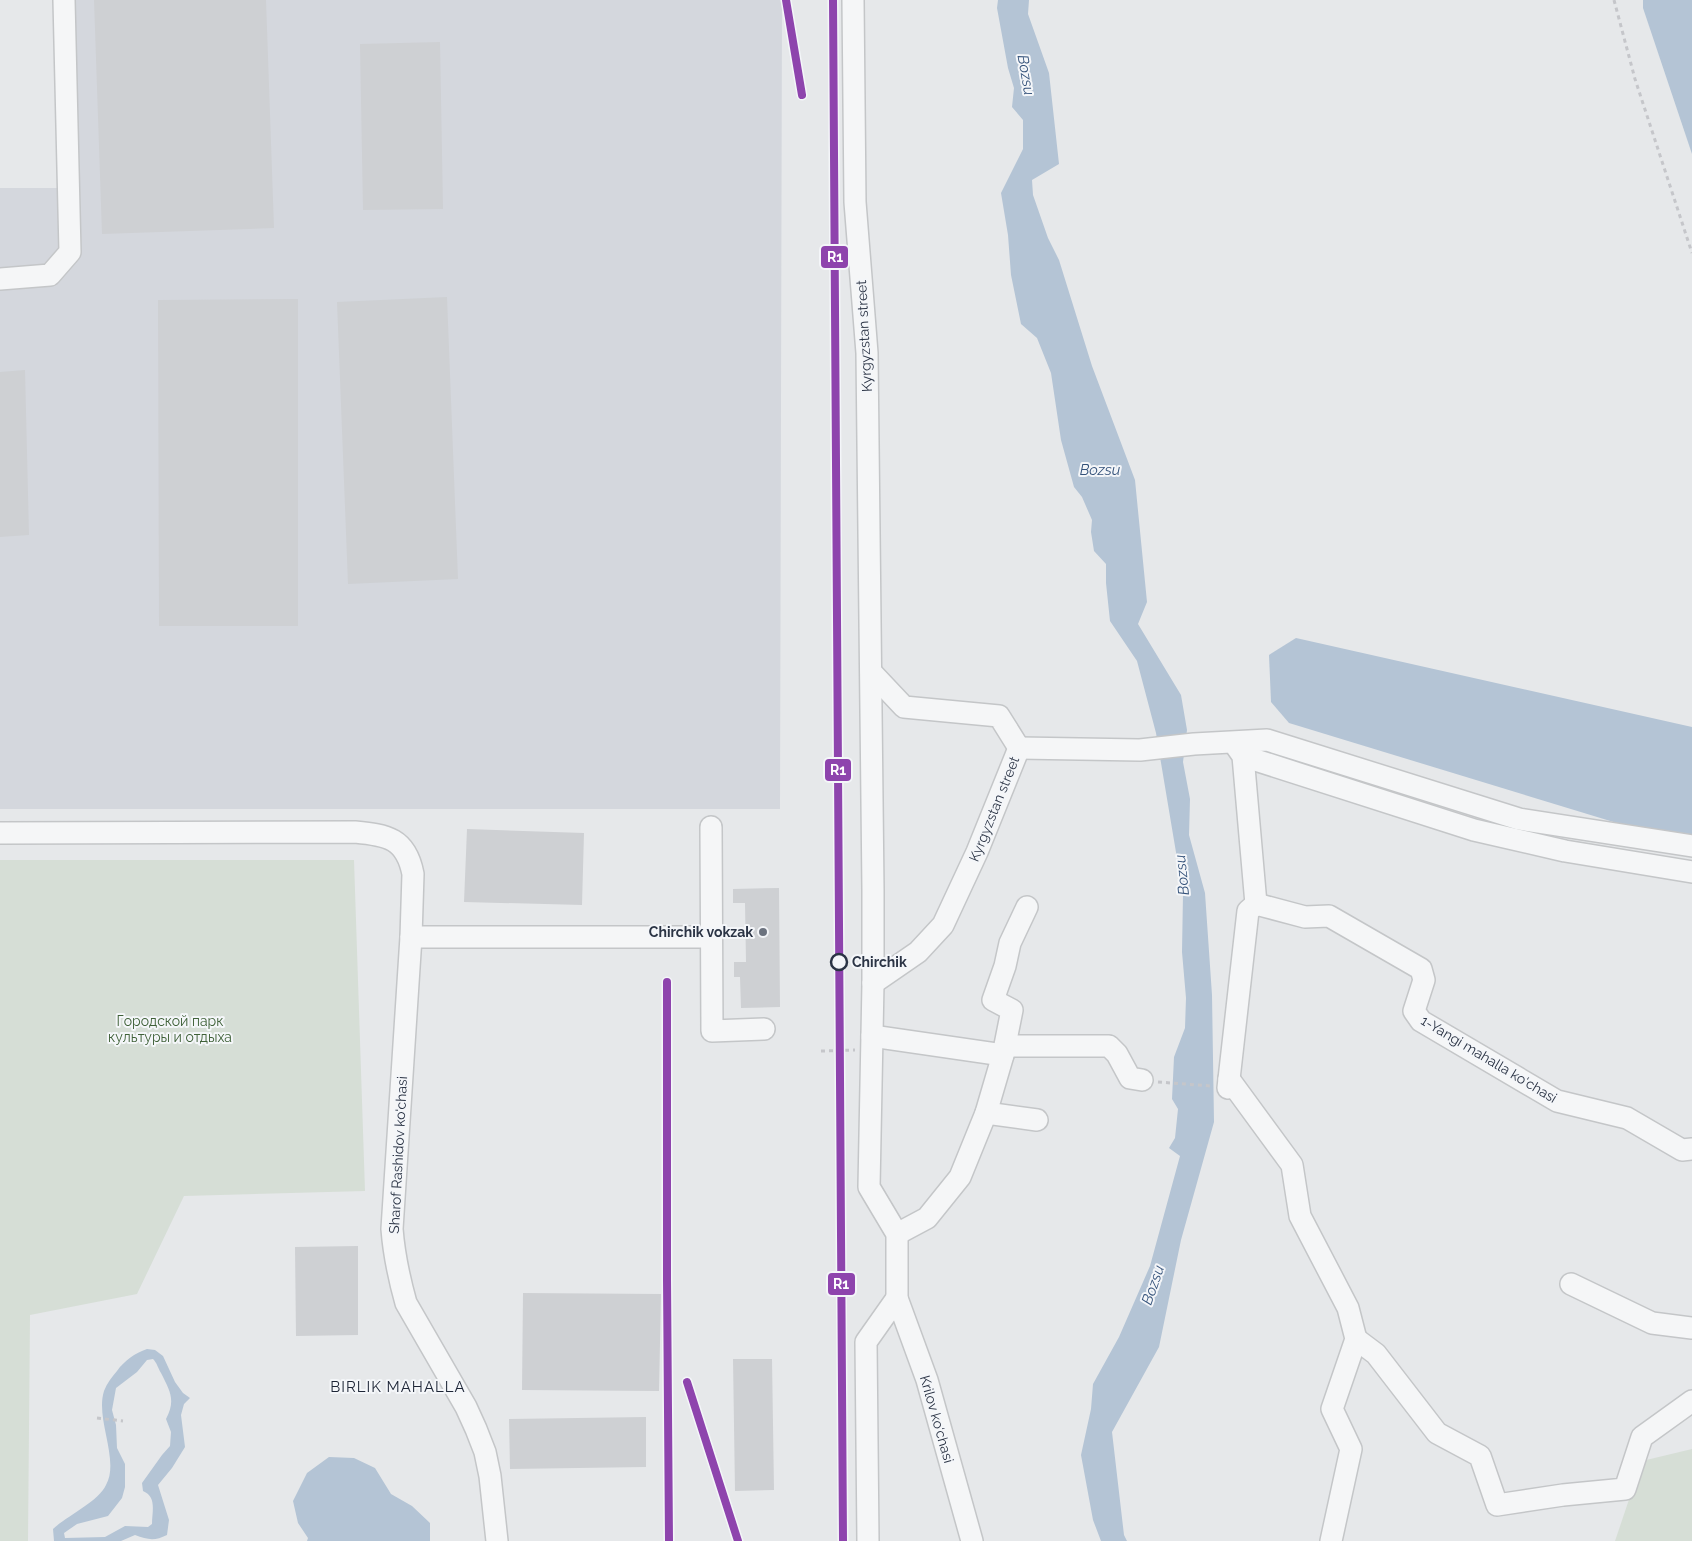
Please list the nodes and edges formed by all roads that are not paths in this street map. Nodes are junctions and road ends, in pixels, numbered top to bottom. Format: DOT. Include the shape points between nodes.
graph roads {
  1 [pos="64,0"];
  2 [pos="854,0"];
  3 [pos="0,279"];
  4 [pos="871,672"];
  5 [pos="1019,748"];
  6 [pos="1238,749"];
  7 [pos="711,827"];
  8 [pos="0,833"];
  9 [pos="1692,846"];
  10 [pos="1692,872"];
  11 [pos="1256,904"];
  12 [pos="1027,907"];
  13 [pos="411,937"];
  14 [pos="711,937"];
  15 [pos="873,983"];
  16 [pos="764,1029"];
  17 [pos="872,1043"];
  18 [pos="1004,1050"];
  19 [pos="1142,1080"];
  20 [pos="986,1113"];
  21 [pos="1037,1120"];
  22 [pos="1692,1149"];
  23 [pos="897,1234"];
  24 [pos="1571,1284"];
  25 [pos="897,1298"];
  26 [pos="1692,1328"];
  27 [pos="1356,1339"];
  28 [pos="1692,1401"];
  29 [pos="497,1541"];
  30 [pos="868,1541"];
  31 [pos="972,1541"];
  32 [pos="1331,1541"];
  1 -- 3 [label="street" via="70,252 50,275"];
  2 -- 4 [label="street, Kyrgyzstan street" via="855,202 867,353"];
  4 -- 5 [label="street, Kyrgyzstan street" via="904,707 999,716"];
  4 -- 15 [label="street, Kyrgyzstan street"];
  5 -- 6 [label="street" via="1140,750 1194,744"];
  5 -- 15 [label="street, Kyrgyzstan street" via="978,852 943,925 918,952"];
  6 -- 9 [label="street" via="1267,740 1519,819"];
  6 -- 10 [label="street" via="1474,830 1565,851"];
  6 -- 11 [label="street"];
  7 -- 14 [label="street"];
  8 -- 13 [label="street, Sharof Rashidov ko'chasi" via="376,834 397,842 408,856 413,874"];
  11 -- 22 [label="street, 1-Yangi mahalla ko‘chasi" via="1305,917 1329,916 1421,969 1424,980 1414,1011 1421,1021 1557,1101 1627,1118 1682,1150"];
  11 -- 27 [label="street" via="1248,911 1229,1083 1292,1165 1300,1216 1348,1308"];
  12 -- 18 [label="street" via="1010,943 993,1000 1012,1010"];
  13 -- 14 [label="street"];
  13 -- 29 [label="street, Sharof Rashidov ko'chasi" via="393,1248 406,1303 466,1407 485,1452"];
  14 -- 16 [label="street" via="712,1031"];
  15 -- 17 [label="street, Kyrgyzstan street"];
  17 -- 18 [label="street"];
  17 -- 23 [label="street, Kyrgyzstan street" via="869,1187"];
  18 -- 19 [label="street" via="1109,1046 1130,1078"];
  18 -- 20 [label="street"];
  20 -- 21 [label="street"];
  20 -- 23 [label="street" via="960,1177 927,1218"];
  23 -- 25 [label="street"];
  24 -- 26 [label="street" via="1652,1323"];
  25 -- 30 [label="street" via="866,1342"];
  25 -- 31 [label="street, Krilov ko‘chasi" via="927,1380"];
  27 -- 28 [label="street" via="1376,1354 1437,1433 1480,1456 1498,1505 1624,1489 1642,1437"];
  27 -- 32 [label="street" via="1332,1409 1351,1449"];
}
